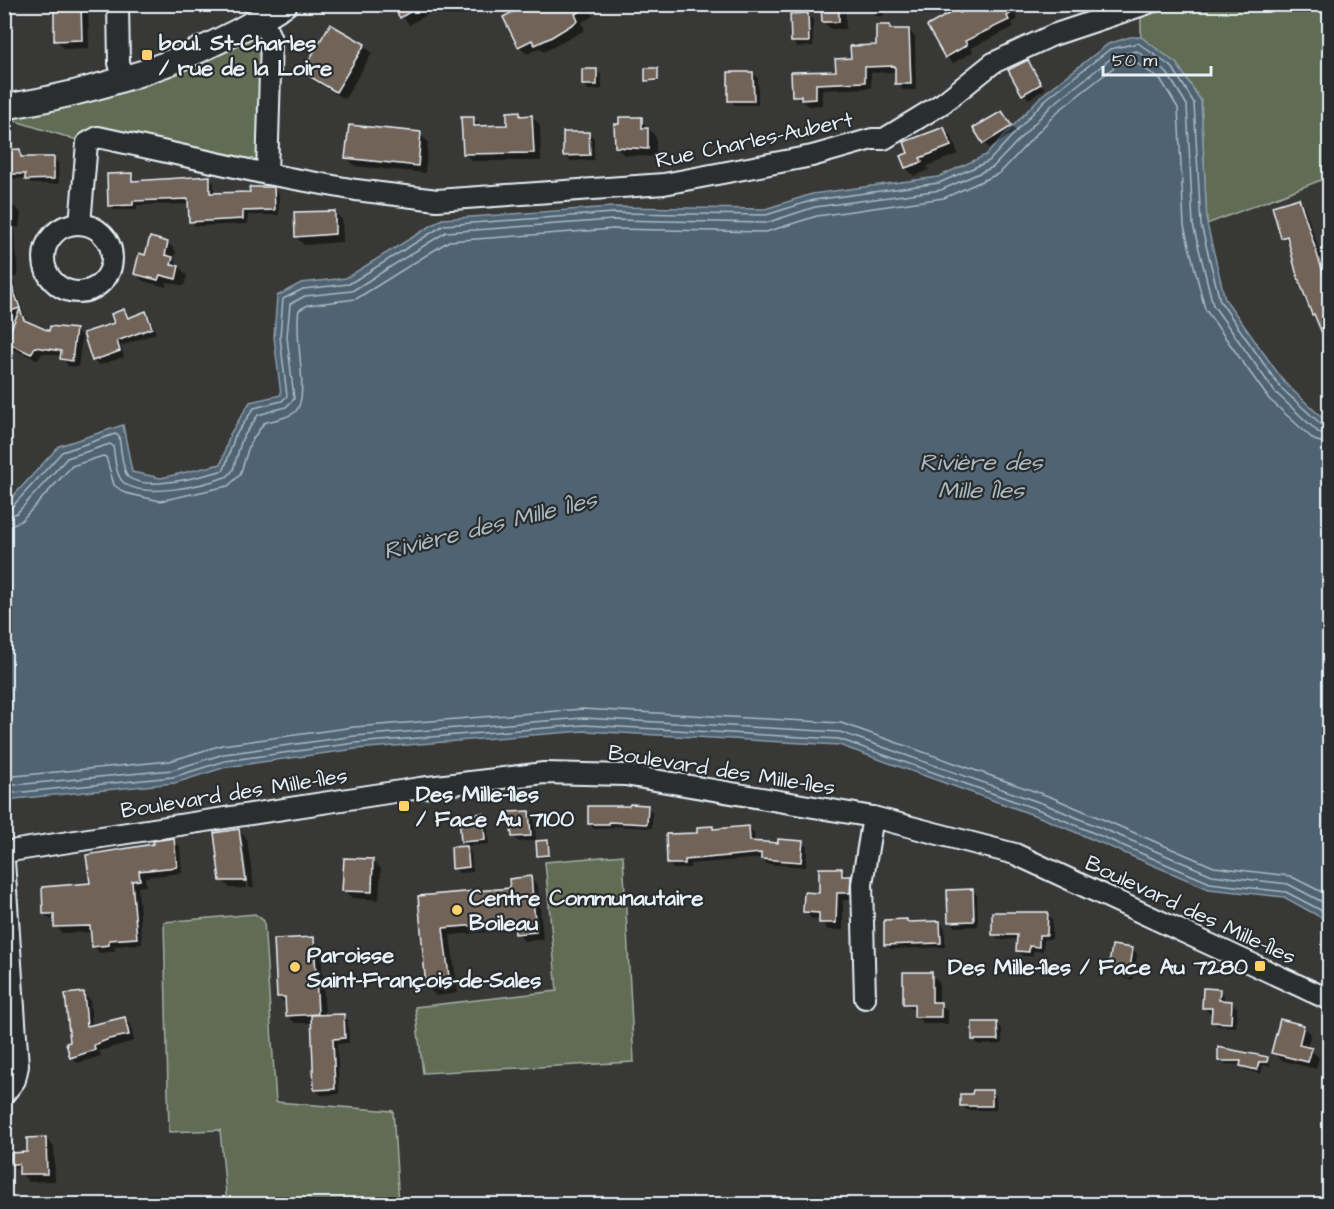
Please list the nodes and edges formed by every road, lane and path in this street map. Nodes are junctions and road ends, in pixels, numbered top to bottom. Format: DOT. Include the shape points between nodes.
graph roads {
  1 [pos="118,4"];
  2 [pos="285,4"];
  3 [pos="1146,4"];
  4 [pos="262,19"];
  5 [pos="124,80"];
  6 [pos="4,107"];
  7 [pos="267,174"];
  8 [pos="80,224"];
  9 [pos="873,817"];
  10 [pos="4,852"];
  11 [pos="4,861"];
  12 [pos="865,998"];
  13 [pos="1329,1000"];
  14 [pos="4,1094"];
  1 -- 5 [label="street" via="119,63"];
  2 -- 4 [label="main road"];
  3 -- 7 [label="street, Rue Charles-Aubert" via="1053,35 993,63 943,103 884,139 733,173 647,186 437,200"];
  4 -- 5 [label="main road" via="197,53"];
  4 -- 7 [label="street" via="271,39"];
  5 -- 6 [label="main road"];
  7 -- 8 [label="street, Rue Charles-Aubert" via="98,137 87,143"];
  9 -- 10 [label="street, Boulevard des Mille-Îles" via="625,776 544,773 420,788"];
  9 -- 12 [label="street" via="862,884"];
  9 -- 13 [label="street, Boulevard des Mille-Îles" via="1015,854"];
  11 -- 14 [label="street" via="18,1066 15,1080"];
}
